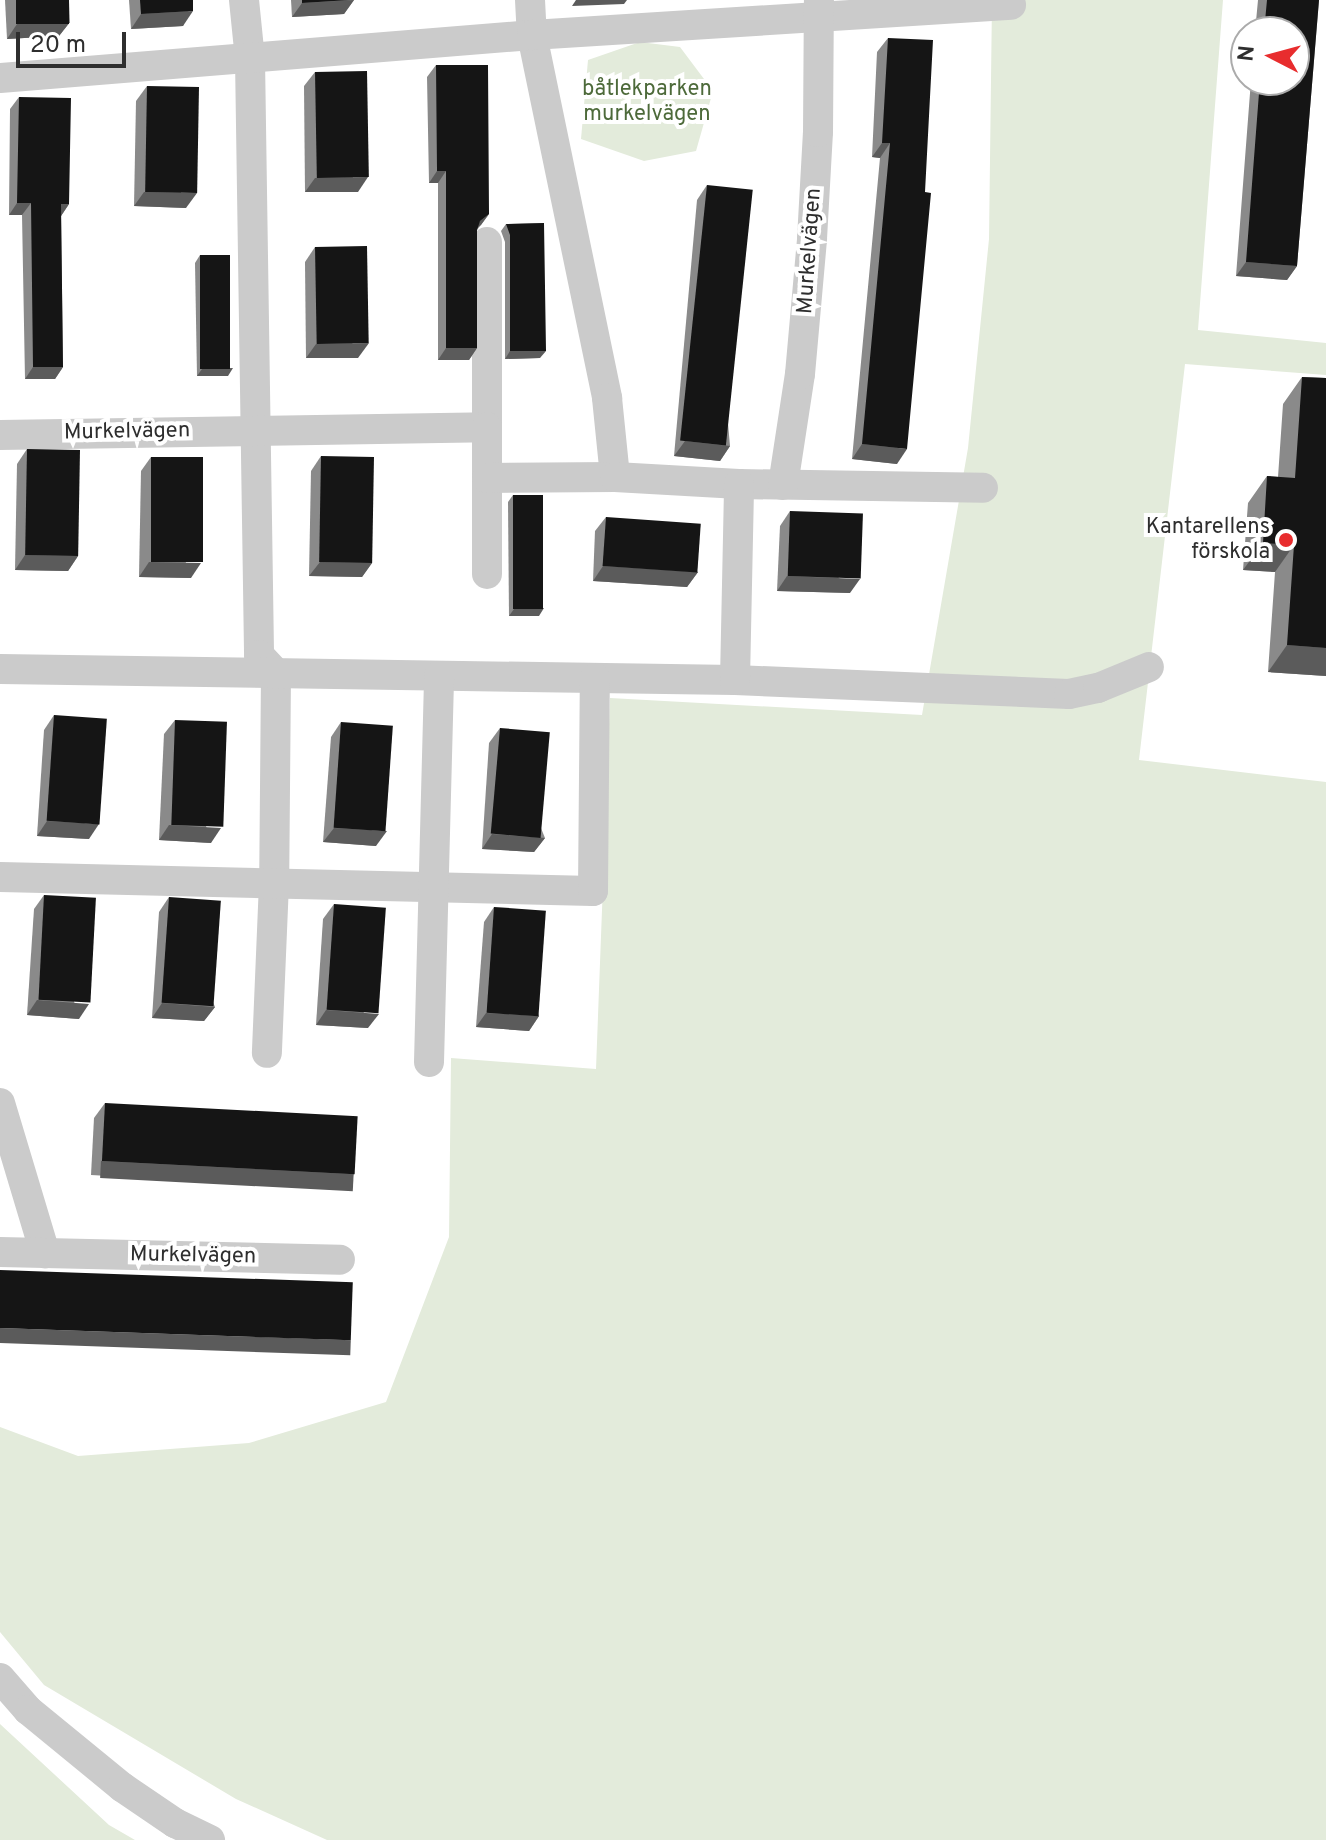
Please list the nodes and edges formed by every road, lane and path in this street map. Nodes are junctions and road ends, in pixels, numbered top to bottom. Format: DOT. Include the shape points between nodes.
graph roads {
  1 [pos="244,0"];
  2 [pos="530,0"];
  3 [pos="1011,5"];
  4 [pos="819,8"];
  5 [pos="532,35"];
  6 [pos="250,59"];
  7 [pos="0,78"];
  8 [pos="487,242"];
  9 [pos="487,427"];
  10 [pos="255,430"];
  11 [pos="0,435"];
  12 [pos="615,477"];
  13 [pos="487,478"];
  14 [pos="739,484"];
  15 [pos="783,485"];
  16 [pos="983,488"];
  17 [pos="487,574"];
  18 [pos="1149,667"];
  19 [pos="0,669"];
  20 [pos="276,673"];
  21 [pos="439,676"];
  22 [pos="595,678"];
  23 [pos="735,680"];
  24 [pos="0,877"];
  25 [pos="274,883"];
  26 [pos="434,887"];
  27 [pos="267,1053"];
  28 [pos="429,1062"];
  29 [pos="0,1103"];
  30 [pos="0,1252"];
  31 [pos="45,1253"];
  32 [pos="340,1260"];
  33 [pos="0,1678"];
  34 [pos="210,1840"];
  1 -- 6 [label="street"];
  2 -- 5 [label="street"];
  3 -- 4 [label="street"];
  4 -- 5 [label="street"];
  4 -- 15 [label="street, Murkelvägen" via="812,239"];
  5 -- 6 [label="street"];
  5 -- 12 [label="street" via="607,398"];
  6 -- 7 [label="street"];
  6 -- 10 [label="street"];
  8 -- 9 [label="street"];
  9 -- 10 [label="street, Murkelvägen"];
  9 -- 13 [label="street"];
  10 -- 11 [label="street, Murkelvägen"];
  10 -- 20 [label="street" via="259,655"];
  12 -- 13 [label="street"];
  12 -- 14 [label="street"];
  13 -- 17 [label="street"];
  14 -- 15 [label="street"];
  14 -- 23 [label="street"];
  15 -- 16 [label="street"];
  18 -- 23 [label="street" via="1069,694"];
  19 -- 20 [label="street"];
  20 -- 21 [label="street"];
  20 -- 25 [label="street"];
  21 -- 22 [label="street"];
  21 -- 26 [label="street"];
  22 -- 23 [label="street"];
  22 -- 26 [label="street" via="593,891"];
  24 -- 25 [label="street"];
  25 -- 26 [label="street"];
  25 -- 27 [label="street"];
  26 -- 28 [label="street"];
  29 -- 31 [label="street"];
  30 -- 31 [label="street, Murkelvägen"];
  31 -- 32 [label="street, Murkelvägen"];
  33 -- 34 [label="street" via="28,1710 122,1787"];
}
